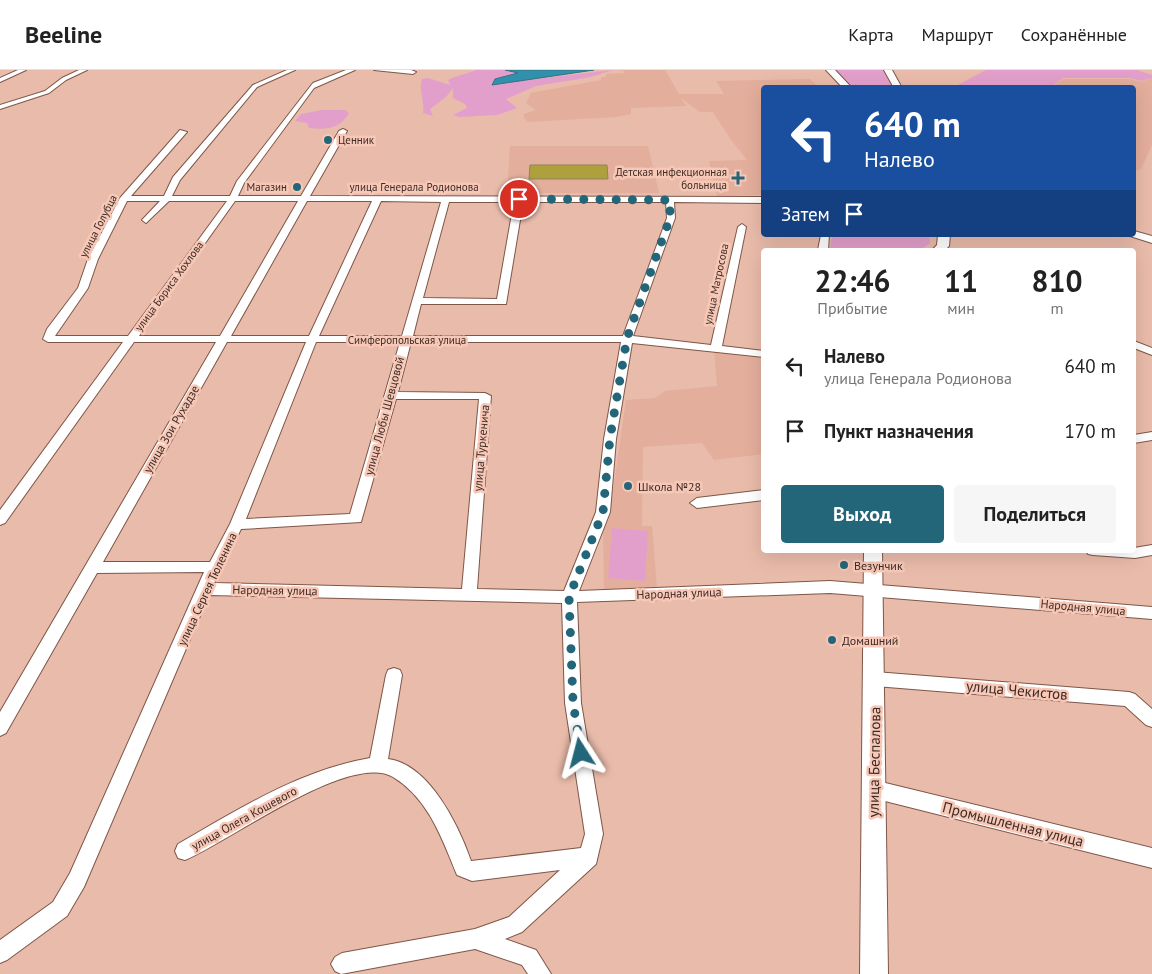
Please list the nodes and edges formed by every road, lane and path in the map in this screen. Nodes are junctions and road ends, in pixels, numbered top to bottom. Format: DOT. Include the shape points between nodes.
graph roads {
  1 [pos="23,70"];
  2 [pos="84,70"];
  3 [pos="292,70"];
  4 [pos="352,70"];
  5 [pos="377,70"];
  6 [pos="830,70"];
  7 [pos="888,70"];
  8 [pos="414,72"];
  9 [pos="0,80"];
  10 [pos="845,85"];
  11 [pos="896,85"];
  12 [pos="2,105"];
  13 [pos="343,131"];
  14 [pos="183,132"];
  15 [pos="124,198"];
  16 [pos="167,198"];
  17 [pos="233,198"];
  18 [pos="304,198"];
  19 [pos="378,198"];
  20 [pos="446,198"];
  21 [pos="519,199"];
  22 [pos="670,200"];
  23 [pos="761,200"];
  24 [pos="146,220"];
  25 [pos="742,227"];
  26 [pos="1136,235"];
  27 [pos="1152,240"];
  28 [pos="418,301"];
  29 [pos="627,338"];
  30 [pos="48,340"];
  31 [pos="130,340"];
  32 [pos="224,340"];
  33 [pos="312,340"];
  34 [pos="406,340"];
  35 [pos="1136,345"];
  36 [pos="716,347"];
  37 [pos="1152,352"];
  38 [pos="761,354"];
  39 [pos="390,395"];
  40 [pos="1152,436"];
  41 [pos="1136,439"];
  42 [pos="761,494"];
  43 [pos="697,503"];
  44 [pos="0,520"];
  45 [pos="237,524"];
  46 [pos="1152,550"];
  47 [pos="873,553"];
  48 [pos="1136,553"];
  49 [pos="214,567"];
  50 [pos="90,568"];
  51 [pos="206,589"];
  52 [pos="874,589"];
  53 [pos="470,595"];
  54 [pos="569,597"];
  55 [pos="1152,612"];
  56 [pos="394,675"];
  57 [pos="875,679"];
  58 [pos="1152,720"];
  59 [pos="0,728"];
  60 [pos="378,764"];
  61 [pos="873,789"];
  62 [pos="185,851"];
  63 [pos="589,856"];
  64 [pos="1152,858"];
  65 [pos="475,939"];
  66 [pos="0,953"];
  67 [pos="342,964"];
  68 [pos="540,974"];
  69 [pos="874,974"];
  1 -- 9 [label="street"];
  2 -- 12 [label="street" via="47,92"];
  3 -- 16 [label="street" via="255,86 176,179"];
  4 -- 17 [label="street, улица Бориса Хохлова" via="315,84 240,183"];
  5 -- 8 [label="street"];
  6 -- 10 [label="main road"];
  7 -- 11 [label="main road"];
  13 -- 18 [label="street, улица Зои Рухадзе"];
  14 -- 15 [label="street, улица Голубца"];
  15 -- 16 [label="street, улица Генерала Родионова"];
  15 -- 30 [label="street, улица Голубца" via="93,259 83,288 51,331"];
  16 -- 17 [label="street, улица Генерала Родионова"];
  16 -- 24 [label="street"];
  17 -- 18 [label="street, улица Генерала Родионова"];
  17 -- 31 [label="street, улица Бориса Хохлова"];
  18 -- 19 [label="street, улица Генерала Родионова"];
  18 -- 32 [label="street, улица Зои Рухадзе"];
  19 -- 20 [label="street, улица Генерала Родионова"];
  19 -- 33 [label="street, улица Сергея Тюленина"];
  20 -- 21 [label="street, улица Генерала Родионова"];
  20 -- 28 [label="street, улица Любы Шевцовой"];
  21 -- 22 [label="street, улица Генерала Родионова"];
  21 -- 28 [label="street" via="502,302"];
  22 -- 23 [label="street, улица Генерала Родионова"];
  22 -- 29 [label="street" via="670,218"];
  25 -- 36 [label="street, улица Матросова"];
  26 -- 27 [label="main road"];
  28 -- 34 [label="street, улица Любы Шевцовой"];
  29 -- 34 [label="street, Симферопольская улица"];
  29 -- 36 [label="street, Симферопольская улица"];
  29 -- 54 [label="street" via="610,438 603,512"];
  30 -- 31 [label="street, Симферопольская улица"];
  31 -- 32 [label="street, Симферопольская улица"];
  31 -- 44 [label="street, улица Бориса Хохлова"];
  32 -- 33 [label="street, Симферопольская улица"];
  32 -- 50 [label="street, улица Зои Рухадзе"];
  33 -- 34 [label="street, Симферопольская улица"];
  33 -- 45 [label="street, улица Сергея Тюленина"];
  34 -- 39 [label="street, улица Любы Шевцовой"];
  35 -- 37 [label="street"];
  36 -- 38 [label="street, Симферопольская улица"];
  39 -- 45 [label="street, улица Любы Шевцовой" via="356,520"];
  39 -- 53 [label="street, улица Туркенича" via="485,396"];
  40 -- 41 [label="street"];
  42 -- 43 [label="street"];
  45 -- 49 [label="street, улица Сергея Тюленина"];
  46 -- 48 [label="street"];
  47 -- 52 [label="main road, улица Беспалова"];
  49 -- 50 [label="street"];
  49 -- 51 [label="street, улица Сергея Тюленина"];
  50 -- 59 [label="street, улица Зои Рухадзе"];
  51 -- 53 [label="street, Народная улица"];
  51 -- 66 [label="street, улица Сергея Тюленина" via="77,880 60,909"];
  52 -- 54 [label="street, Народная улица" via="830,587"];
  52 -- 55 [label="street, Народная улица"];
  52 -- 57 [label="main road, улица Беспалова"];
  53 -- 54 [label="street, Народная улица"];
  54 -- 63 [label="street" via="573,702 594,834"];
  56 -- 60 [label="street"];
  57 -- 58 [label="street, улица Чекистов" via="1129,699"];
  57 -- 61 [label="main road, улица Беспалова"];
  60 -- 62 [label="street, улица Олега Кошевого" via="297,788"];
  60 -- 63 [label="street" via="394,768 408,778 444,820 464,868 472,871"];
  61 -- 64 [label="street, Промышленная улица"];
  61 -- 69 [label="main road, улица Беспалова"];
  63 -- 65 [label="street" via="515,925"];
  65 -- 67 [label="street"];
  65 -- 68 [label="street" via="529,957"];
}
